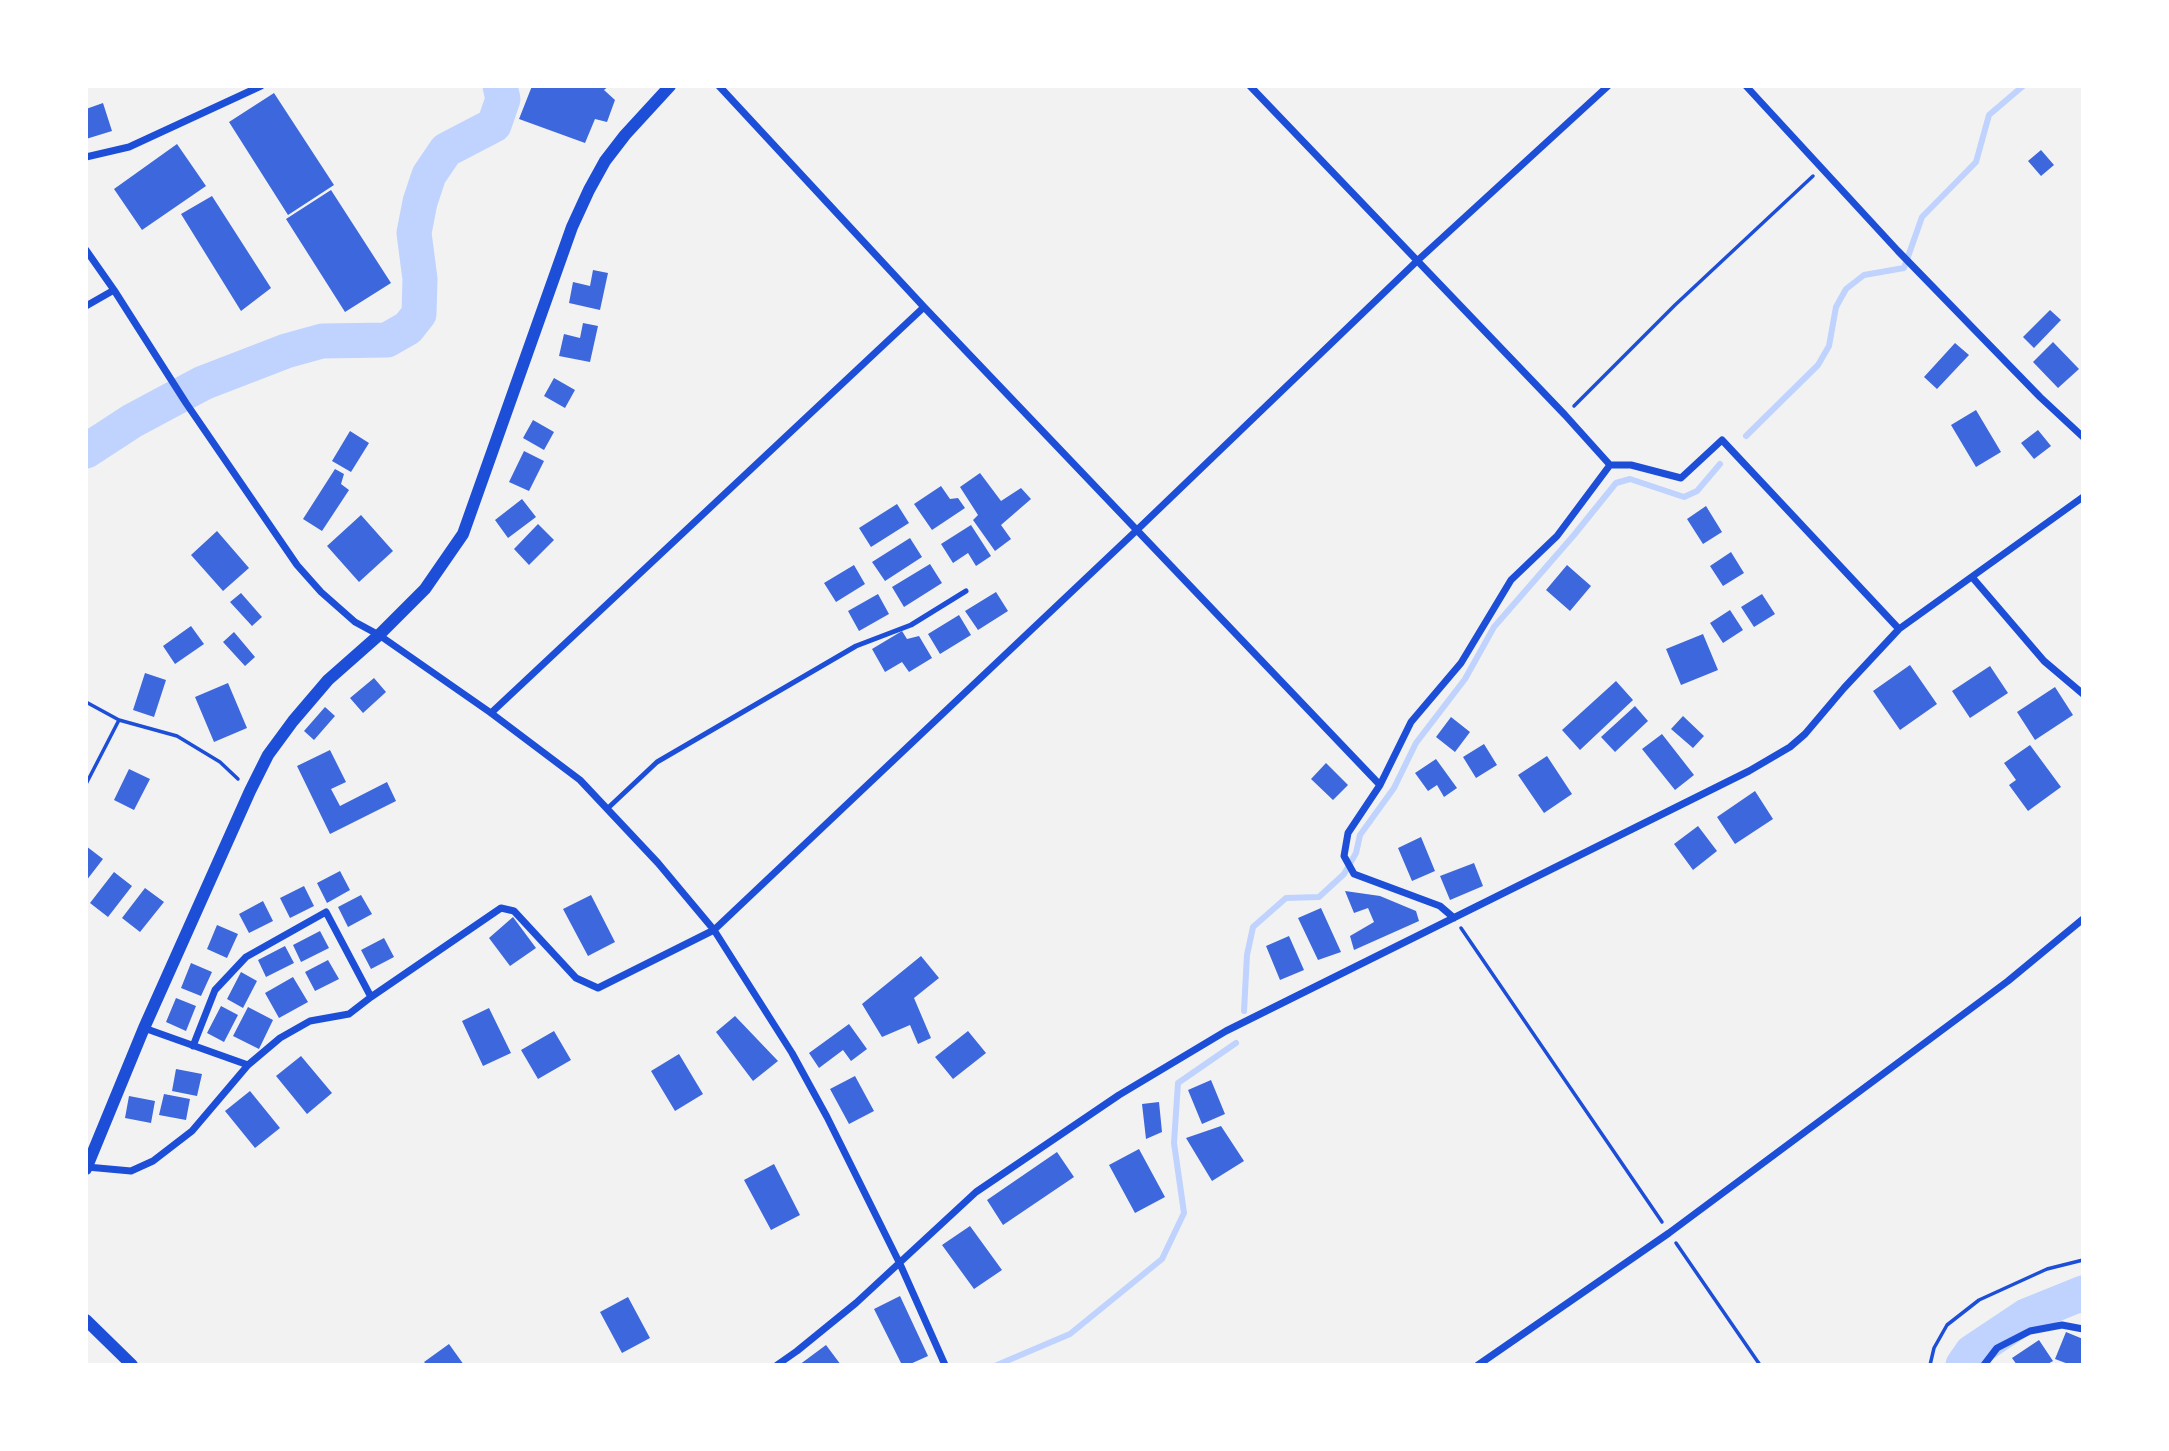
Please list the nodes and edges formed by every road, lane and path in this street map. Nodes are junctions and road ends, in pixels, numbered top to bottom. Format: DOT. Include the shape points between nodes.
graph roads {
  1 [pos="261,86"];
  2 [pos="670,86"];
  3 [pos="719,86"];
  4 [pos="1250,86"];
  5 [pos="1608,86"];
  6 [pos="1746,86"];
  7 [pos="86,157"];
  8 [pos="1823,168"];
  9 [pos="86,250"];
  10 [pos="1417,261"];
  11 [pos="114,290"];
  12 [pos="86,306"];
  13 [pos="924,307"];
  14 [pos="1565,415"];
  15 [pos="2083,438"];
  16 [pos="1610,465"];
  17 [pos="2083,497"];
  18 [pos="1138,529"];
  19 [pos="1972,577"];
  20 [pos="966,591"];
  21 [pos="1899,629"];
  22 [pos="379,635"];
  23 [pos="2083,694"];
  24 [pos="86,702"];
  25 [pos="491,713"];
  26 [pos="119,720"];
  27 [pos="86,785"];
  28 [pos="1380,785"];
  29 [pos="250,791"];
  30 [pos="607,809"];
  31 [pos="1454,918"];
  32 [pos="2083,919"];
  33 [pos="714,930"];
  34 [pos="371,996"];
  35 [pos="144,1028"];
  36 [pos="193,1046"];
  37 [pos="248,1065"];
  38 [pos="86,1168"];
  39 [pos="1669,1233"];
  40 [pos="2083,1261"];
  41 [pos="900,1264"];
  42 [pos="86,1320"];
  43 [pos="2083,1329"];
  44 [pos="132,1365"];
  45 [pos="777,1365"];
  46 [pos="945,1365"];
  47 [pos="1478,1365"];
  48 [pos="1760,1365"];
  49 [pos="1930,1365"];
  50 [pos="1984,1365"];
  1 -- 7 [label="street" via="129,147"];
  2 -- 22 [label="street" via="604,161 589,190 463,534 425,589"];
  3 -- 13 [label="street"];
  4 -- 10 [label="street"];
  5 -- 10 [label="street"];
  6 -- 8 [label="street"];
  8 -- 14 [label="path"];
  8 -- 15 [label="street" via="1898,251"];
  9 -- 11 [label="street"];
  10 -- 14 [label="street"];
  10 -- 18 [label="street"];
  11 -- 12 [label="street"];
  11 -- 22 [label="street" via="297,565 355,622"];
  13 -- 18 [label="street"];
  13 -- 25 [label="street"];
  14 -- 16 [label="street"];
  16 -- 21 [label="street" via="1631,465 1681,478 1722,440"];
  16 -- 28 [label="street" via="1557,536 1511,580 1461,663 1412,722"];
  17 -- 19 [label="street"];
  18 -- 28 [label="street"];
  18 -- 33 [label="street"];
  19 -- 21 [label="street"];
  19 -- 23 [label="street" via="2044,661"];
  20 -- 30 [label="lane" via="911,625 856,646 657,762"];
  21 -- 31 [label="street" via="1790,747"];
  22 -- 25 [label="street"];
  22 -- 29 [label="street" via="328,680 293,721 268,755"];
  24 -- 26 [label="path"];
  25 -- 30 [label="street" via="580,780"];
  26 -- 27 [label="path"];
  26 -- 29 [label="path" via="177,736 220,762"];
  28 -- 31 [label="street" via="1348,833 1344,856 1354,874 1440,906"];
  29 -- 35 [label="street"];
  30 -- 33 [label="street"];
  31 -- 39 [label="path"];
  31 -- 41 [label="street" via="1226,1031 1119,1095 976,1192"];
  32 -- 39 [label="street" via="2008,981"];
  33 -- 34 [label="street" via="598,988 576,978 514,911 501,908"];
  33 -- 41 [label="street" via="792,1053"];
  34 -- 36 [label="street" via="326,912 246,957 215,990"];
  34 -- 37 [label="street" via="349,1014 310,1021"];
  35 -- 36 [label="street"];
  35 -- 38 [label="street"];
  36 -- 37 [label="street"];
  37 -- 38 [label="street" via="192,1131 153,1161 131,1171"];
  39 -- 47 [label="street"];
  39 -- 48 [label="path"];
  40 -- 49 [label="path" via="2047,1269 1979,1300 1947,1325"];
  41 -- 45 [label="street"];
  41 -- 46 [label="street"];
  42 -- 44 [label="street"];
  43 -- 50 [label="street" via="2062,1325 2030,1331 1997,1348"];
}
